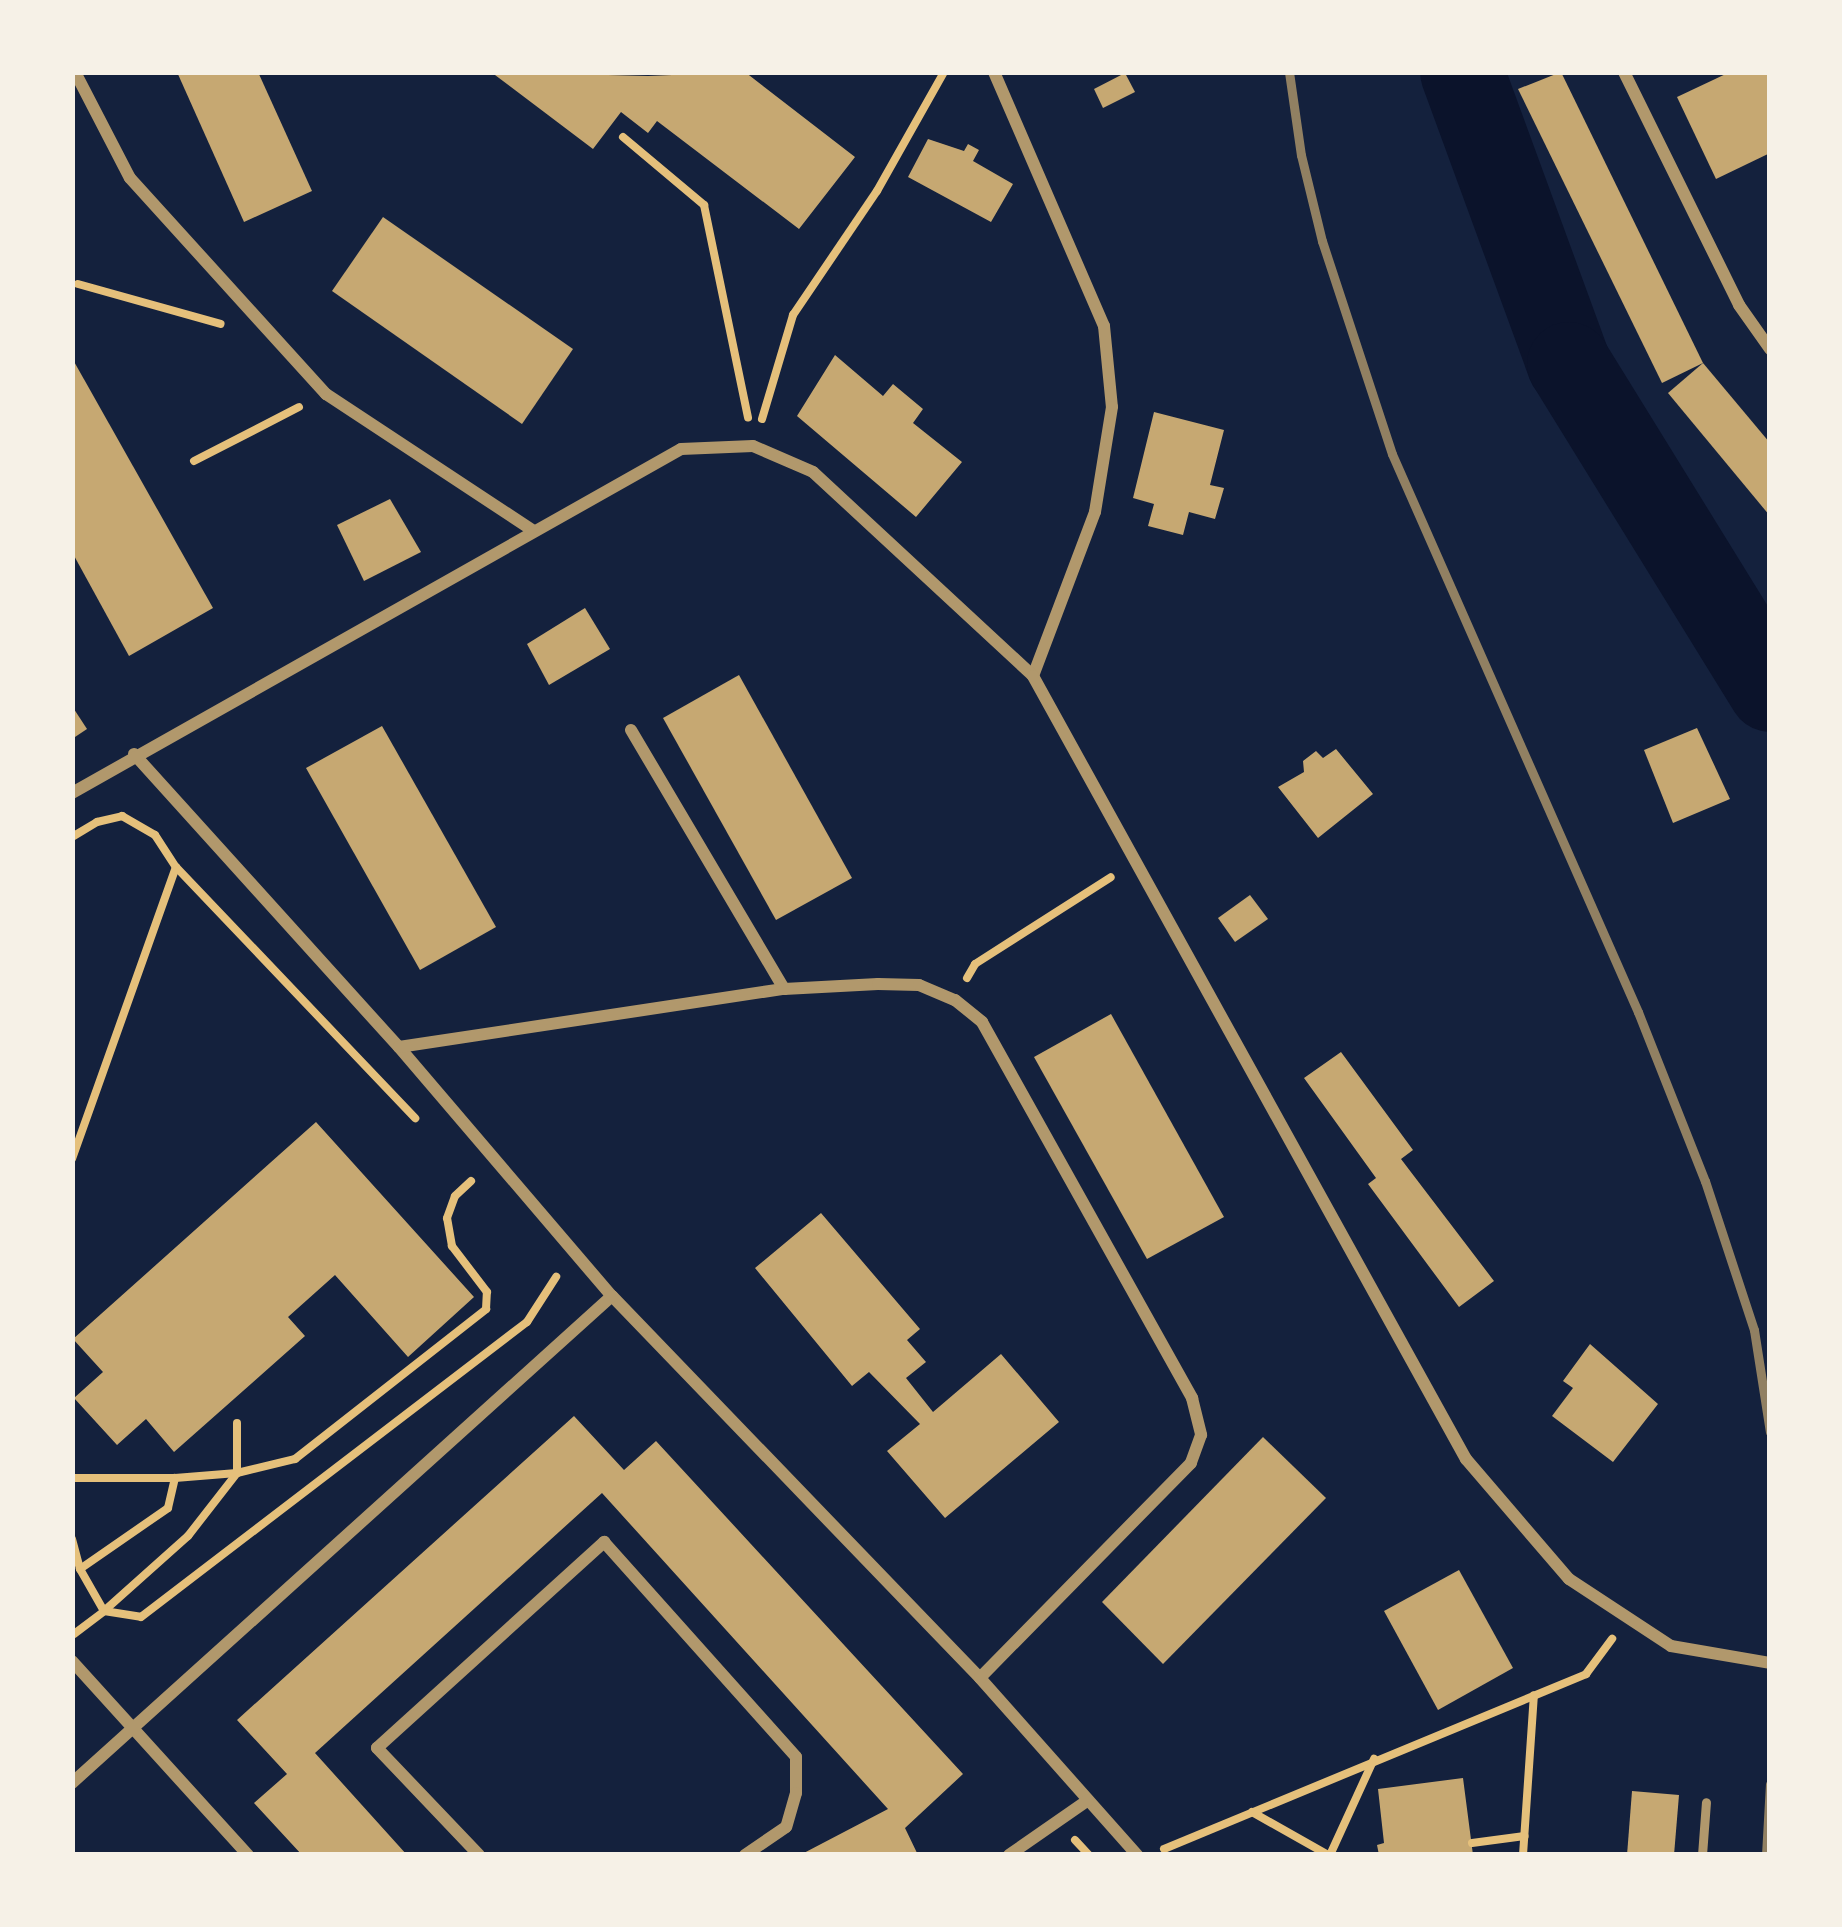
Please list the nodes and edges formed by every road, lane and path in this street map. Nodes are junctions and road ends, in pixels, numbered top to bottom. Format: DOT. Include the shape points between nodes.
graph roads {
  1 [pos="75,72"];
  2 [pos="944,72"];
  3 [pos="994,72"];
  4 [pos="1624,72"];
  5 [pos="623,137"];
  6 [pos="78,284"];
  7 [pos="277,340"];
  8 [pos="1770,350"];
  9 [pos="326,394"];
  10 [pos="753,446"];
  11 [pos="194,461"];
  12 [pos="532,530"];
  13 [pos="1033,676"];
  14 [pos="632,730"];
  15 [pos="134,754"];
  16 [pos="72,793"];
  17 [pos="72,837"];
  18 [pos="1136,861"];
  19 [pos="176,867"];
  20 [pos="784,989"];
  21 [pos="955,1000"];
  22 [pos="399,1047"];
  23 [pos="429,1134"];
  24 [pos="72,1159"];
  25 [pos="457,1165"];
  26 [pos="471,1181"];
  27 [pos="485,1197"];
  28 [pos="543,1262"];
  29 [pos="612,1296"];
  30 [pos="237,1423"];
  31 [pos="237,1473"];
  32 [pos="72,1478"];
  33 [pos="175,1478"];
  34 [pos="72,1539"];
  35 [pos="80,1569"];
  36 [pos="104,1611"];
  37 [pos="72,1636"];
  38 [pos="1611,1640"];
  39 [pos="72,1661"];
  40 [pos="1770,1663"];
  41 [pos="980,1678"];
  42 [pos="1534,1695"];
  43 [pos="132,1728"];
  44 [pos="1375,1757"];
  45 [pos="72,1783"];
  46 [pos="1088,1800"];
  47 [pos="1706,1802"];
  48 [pos="1251,1812"];
  49 [pos="1525,1836"];
  50 [pos="1472,1843"];
  51 [pos="1172,1851"];
  52 [pos="248,1855"];
  53 [pos="479,1855"];
  54 [pos="746,1855"];
  55 [pos="1009,1855"];
  56 [pos="1137,1855"];
  57 [pos="1151,1855"];
  58 [pos="1329,1855"];
  59 [pos="1523,1855"];
  60 [pos="1702,1855"];
  1 -- 7 [label="street" via="130,178"];
  2 -- 10 [label="path" via="878,191 793,315"];
  3 -- 13 [label="street" via="1104,326 1112,407 1095,512"];
  4 -- 8 [label="street" via="1739,305"];
  5 -- 10 [label="path" via="704,205"];
  6 -- 7 [label="path"];
  7 -- 9 [label="street"];
  9 -- 11 [label="path"];
  9 -- 12 [label="street"];
  10 -- 12 [label="street" via="681,449"];
  10 -- 13 [label="street" via="813,472"];
  12 -- 15 [label="street"];
  13 -- 18 [label="street"];
  14 -- 20 [label="street"];
  15 -- 16 [label="street"];
  15 -- 22 [label="street"];
  17 -- 19 [label="path" via="122,816 155,835"];
  18 -- 21 [label="path" via="975,964"];
  18 -- 40 [label="street" via="1466,1459 1569,1579 1671,1646"];
  19 -- 23 [label="path"];
  19 -- 24 [label="path"];
  20 -- 21 [label="street" via="919,985"];
  20 -- 22 [label="street"];
  21 -- 41 [label="street" via="982,1022 1192,1398 1202,1435 1191,1462"];
  22 -- 29 [label="street"];
  25 -- 26 [label="path"];
  26 -- 27 [label="path"];
  26 -- 31 [label="path" via="454,1196 447,1218 452,1246 487,1292 486,1309 295,1459"];
  28 -- 36 [label="path" via="557,1279 527,1322 141,1617"];
  29 -- 41 [label="street"];
  29 -- 43 [label="street"];
  30 -- 31 [label="path"];
  31 -- 33 [label="path"];
  31 -- 36 [label="path" via="188,1536"];
  32 -- 33 [label="path"];
  33 -- 35 [label="path" via="168,1508"];
  34 -- 35 [label="path"];
  35 -- 36 [label="path"];
  36 -- 37 [label="path"];
  38 -- 42 [label="path" via="1586,1674"];
  39 -- 43 [label="street"];
  41 -- 46 [label="street"];
  42 -- 44 [label="path"];
  42 -- 49 [label="path"];
  43 -- 45 [label="street"];
  43 -- 52 [label="street"];
  44 -- 48 [label="path"];
  44 -- 58 [label="path"];
  46 -- 55 [label="street"];
  46 -- 56 [label="street"];
  47 -- 60 [label="lane"];
  48 -- 51 [label="path"];
  48 -- 58 [label="path"];
  49 -- 50 [label="path"];
  49 -- 59 [label="path"];
  51 -- 57 [label="path"];
  53 -- 54 [label="street" via="377,1748 604,1542 796,1757 786,1828"];
}
